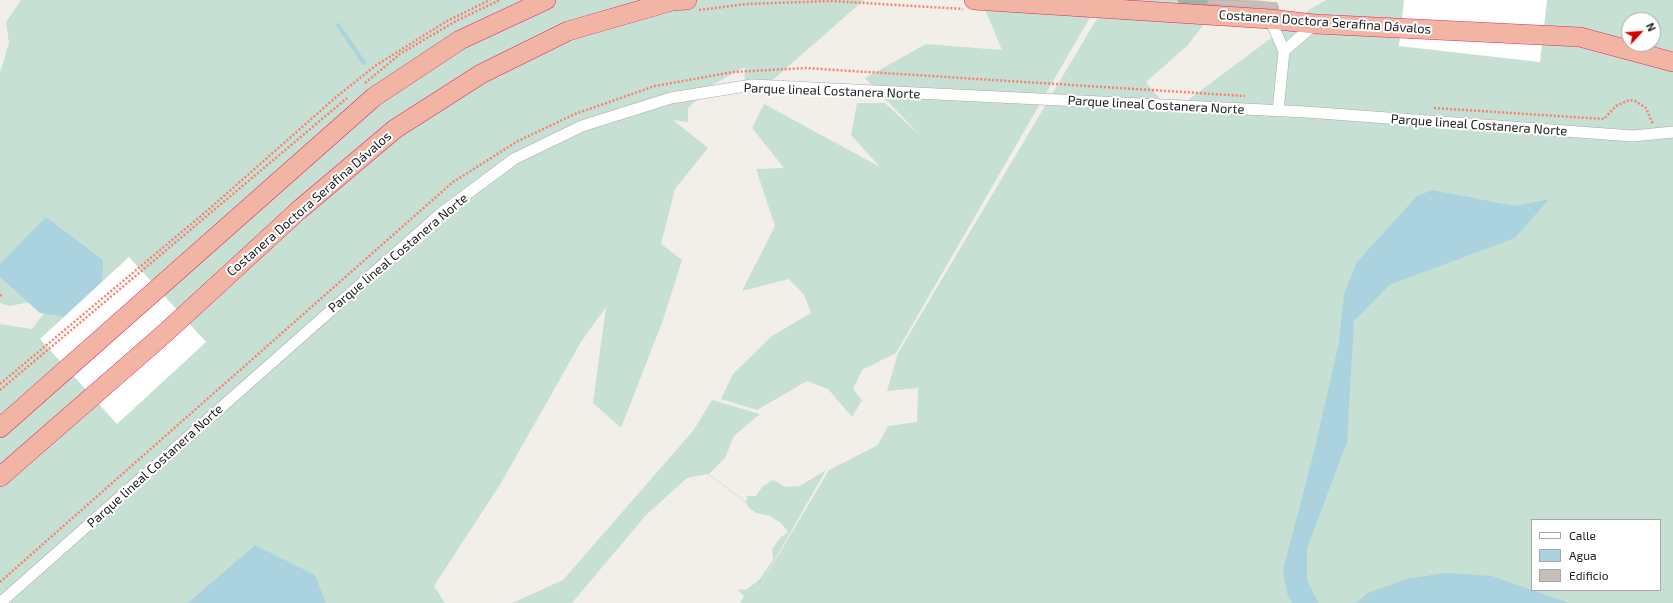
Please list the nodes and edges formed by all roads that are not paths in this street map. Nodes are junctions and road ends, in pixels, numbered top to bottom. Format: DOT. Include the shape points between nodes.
graph roads {
  1 [pos="546,0"];
  2 [pos="687,0"];
  3 [pos="974,0"];
  4 [pos="1270,19"];
  5 [pos="1315,24"];
  6 [pos="1284,51"];
  7 [pos="1672,61"];
  8 [pos="1278,111"];
  9 [pos="1673,132"];
  10 [pos="0,428"];
  11 [pos="0,477"];
  12 [pos="0,603"];
  1 -- 10 [label="highway" via="460,40 374,97"];
  2 -- 11 [label="highway, Costanera Doctora Serafina Dávalos" via="672,1 568,31 481,74 395,129 299,210 160,337"];
  3 -- 4 [label="highway, Costanera Doctora Serafina Dávalos"];
  4 -- 5 [label="highway, Costanera Doctora Serafina Dávalos"];
  4 -- 6 [label="street"];
  5 -- 6 [label="street"];
  5 -- 7 [label="highway, Costanera Doctora Serafina Dávalos" via="1580,37"];
  6 -- 8 [label="street"];
  8 -- 9 [label="street, Parque lineal Costanera Norte" via="1633,136"];
  8 -- 12 [label="street, Parque lineal Costanera Norte" via="752,85 671,98 582,126 514,159 440,214"];
}
